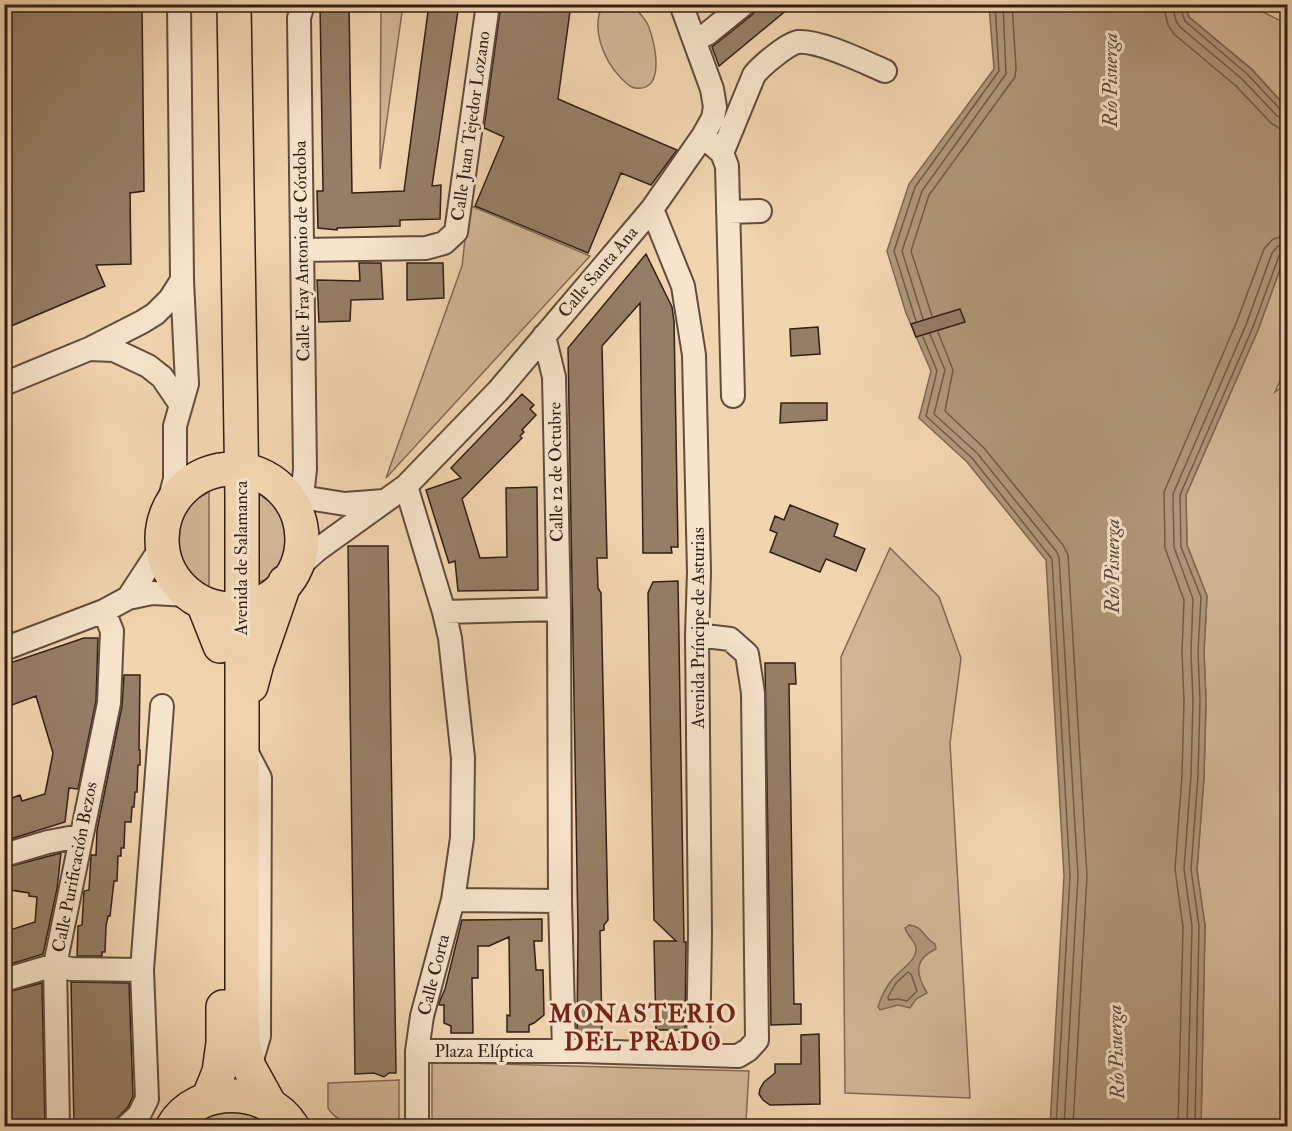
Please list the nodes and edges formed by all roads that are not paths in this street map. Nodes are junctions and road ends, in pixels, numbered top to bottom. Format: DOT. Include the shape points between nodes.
graph roads {
  1 [pos="178,4"];
  2 [pos="212,4"];
  3 [pos="234,4"];
  4 [pos="303,4"];
  5 [pos="488,4"];
  6 [pos="681,4"];
  7 [pos="744,4"];
  8 [pos="694,40"];
  9 [pos="885,71"];
  10 [pos="703,136"];
  11 [pos="723,153"];
  12 [pos="652,208"];
  13 [pos="760,211"];
  14 [pos="728,212"];
  15 [pos="302,250"];
  16 [pos="182,280"];
  17 [pos="544,336"];
  18 [pos="89,350"];
  19 [pos="4,384"];
  20 [pos="733,396"];
  21 [pos="181,405"];
  22 [pos="229,469"];
  23 [pos="406,486"];
  24 [pos="295,496"];
  25 [pos="386,500"];
  26 [pos="166,513"];
  27 [pos="162,546"];
  28 [pos="290,576"];
  29 [pos="128,598"];
  30 [pos="213,604"];
  31 [pos="559,609"];
  32 [pos="104,611"];
  33 [pos="444,612"];
  34 [pos="697,635"];
  35 [pos="4,649"];
  36 [pos="162,706"];
  37 [pos="241,731"];
  38 [pos="80,836"];
  39 [pos="4,855"];
  40 [pos="453,900"];
  41 [pos="560,901"];
  42 [pos="55,965"];
  43 [pos="142,970"];
  44 [pos="4,980"];
  45 [pos="417,1051"];
  46 [pos="564,1051"];
  47 [pos="698,1054"];
  48 [pos="208,1099"];
  49 [pos="281,1116"];
  50 [pos="58,1126"];
  51 [pos="126,1126"];
  52 [pos="173,1126"];
  53 [pos="417,1126"];
  1 -- 16 [label="street"];
  2 -- 22 [label="highway, Avenida de Salamanca"];
  3 -- 22 [label="highway, Avenida de Salamanca"];
  4 -- 15 [label="street, Calle Fray Antonio de Córdoba" via="299,18"];
  5 -- 15 [label="street, Calle Juan Tejedor Lozano" via="456,232 444,243 426,248"];
  6 -- 8 [label="street, Calle Santa Ana"];
  7 -- 8 [label="street"];
  8 -- 10 [label="street, Calle Santa Ana" via="715,107"];
  9 -- 11 [label="street" via="811,42 795,43 759,67"];
  10 -- 11 [label="street"];
  10 -- 12 [label="street, Calle Santa Ana"];
  11 -- 14 [label="street"];
  12 -- 17 [label="street, Calle Santa Ana"];
  12 -- 34 [label="street, Avenida Príncipe de Asturias" via="683,286 694,355"];
  13 -- 14 [label="street"];
  14 -- 20 [label="street"];
  15 -- 24 [label="street, Calle Fray Antonio de Córdoba" via="305,469"];
  16 -- 18 [label="street" via="155,314"];
  16 -- 21 [label="street" via="187,384"];
  17 -- 23 [label="street, Calle Santa Ana" via="498,391"];
  17 -- 31 [label="street, Calle 12 de Octubre" via="554,377"];
  18 -- 19 [label="street"];
  18 -- 21 [label="street" via="114,350 148,366 162,377"];
  21 -- 26 [label="street" via="176,426 175,479"];
  22 -- 24 [label="highway" via="262,475"];
  22 -- 26 [label="highway" via="194,479 178,493"];
  22 -- 30 [label="highway, Avenida de Salamanca"];
  23 -- 25 [label="street, Calle Santa Ana"];
  23 -- 33 [label="street, Calle Corta"];
  24 -- 25 [label="street, Calle Santa Ana" via="345,504"];
  24 -- 28 [label="highway" via="302,536 301,550"];
  25 -- 28 [label="street, Calle Santa Ana" via="317,550"];
  26 -- 27 [label="highway"];
  27 -- 29 [label="street"];
  27 -- 30 [label="highway" via="170,573"];
  28 -- 30 [label="highway" via="279,591 261,603"];
  28 -- 37 [label="highway" via="256,663"];
  29 -- 30 [label="street" via="152,593"];
  29 -- 32 [label="street"];
  30 -- 37 [label="highway, Avenida de Salamanca"];
  30 -- 48 [label="highway, Avenida de Salamanca" via="220,646 224,1043 219,1072"];
  31 -- 33 [label="street"];
  31 -- 41 [label="street, Calle 12 de Octubre"];
  32 -- 35 [label="street"];
  32 -- 38 [label="street, Calle Purificación Bezos" via="112,631 109,703"];
  33 -- 40 [label="street, Calle Corta" via="464,758 462,838"];
  34 -- 47 [label="street, Avenida Príncipe de Asturias"];
  34 -- 47 [label="street, Plaza Elíptica" via="730,639 747,654 753,693 757,1040 738,1056"];
  36 -- 43 [label="street"];
  37 -- 49 [label="highway, Avenida de Salamanca" via="243,1042 249,1067"];
  38 -- 39 [label="street"];
  38 -- 42 [label="street, Calle Purificación Bezos"];
  40 -- 41 [label="street"];
  40 -- 45 [label="street, Calle Corta" via="422,1016"];
  41 -- 46 [label="street, Calle 12 de Octubre"];
  42 -- 43 [label="street" via="71,969"];
  42 -- 44 [label="street"];
  42 -- 50 [label="street, Calle Purificación Bezos"];
  43 -- 51 [label="street" via="147,1099 139,1116"];
  45 -- 46 [label="street, Plaza Elíptica"];
  45 -- 53 [label="street, Plaza Elíptica"];
  46 -- 47 [label="street, Plaza Elíptica"];
  48 -- 49 [label="highway" via="237,1095"];
  48 -- 52 [label="highway" via="192,1107"];
}
